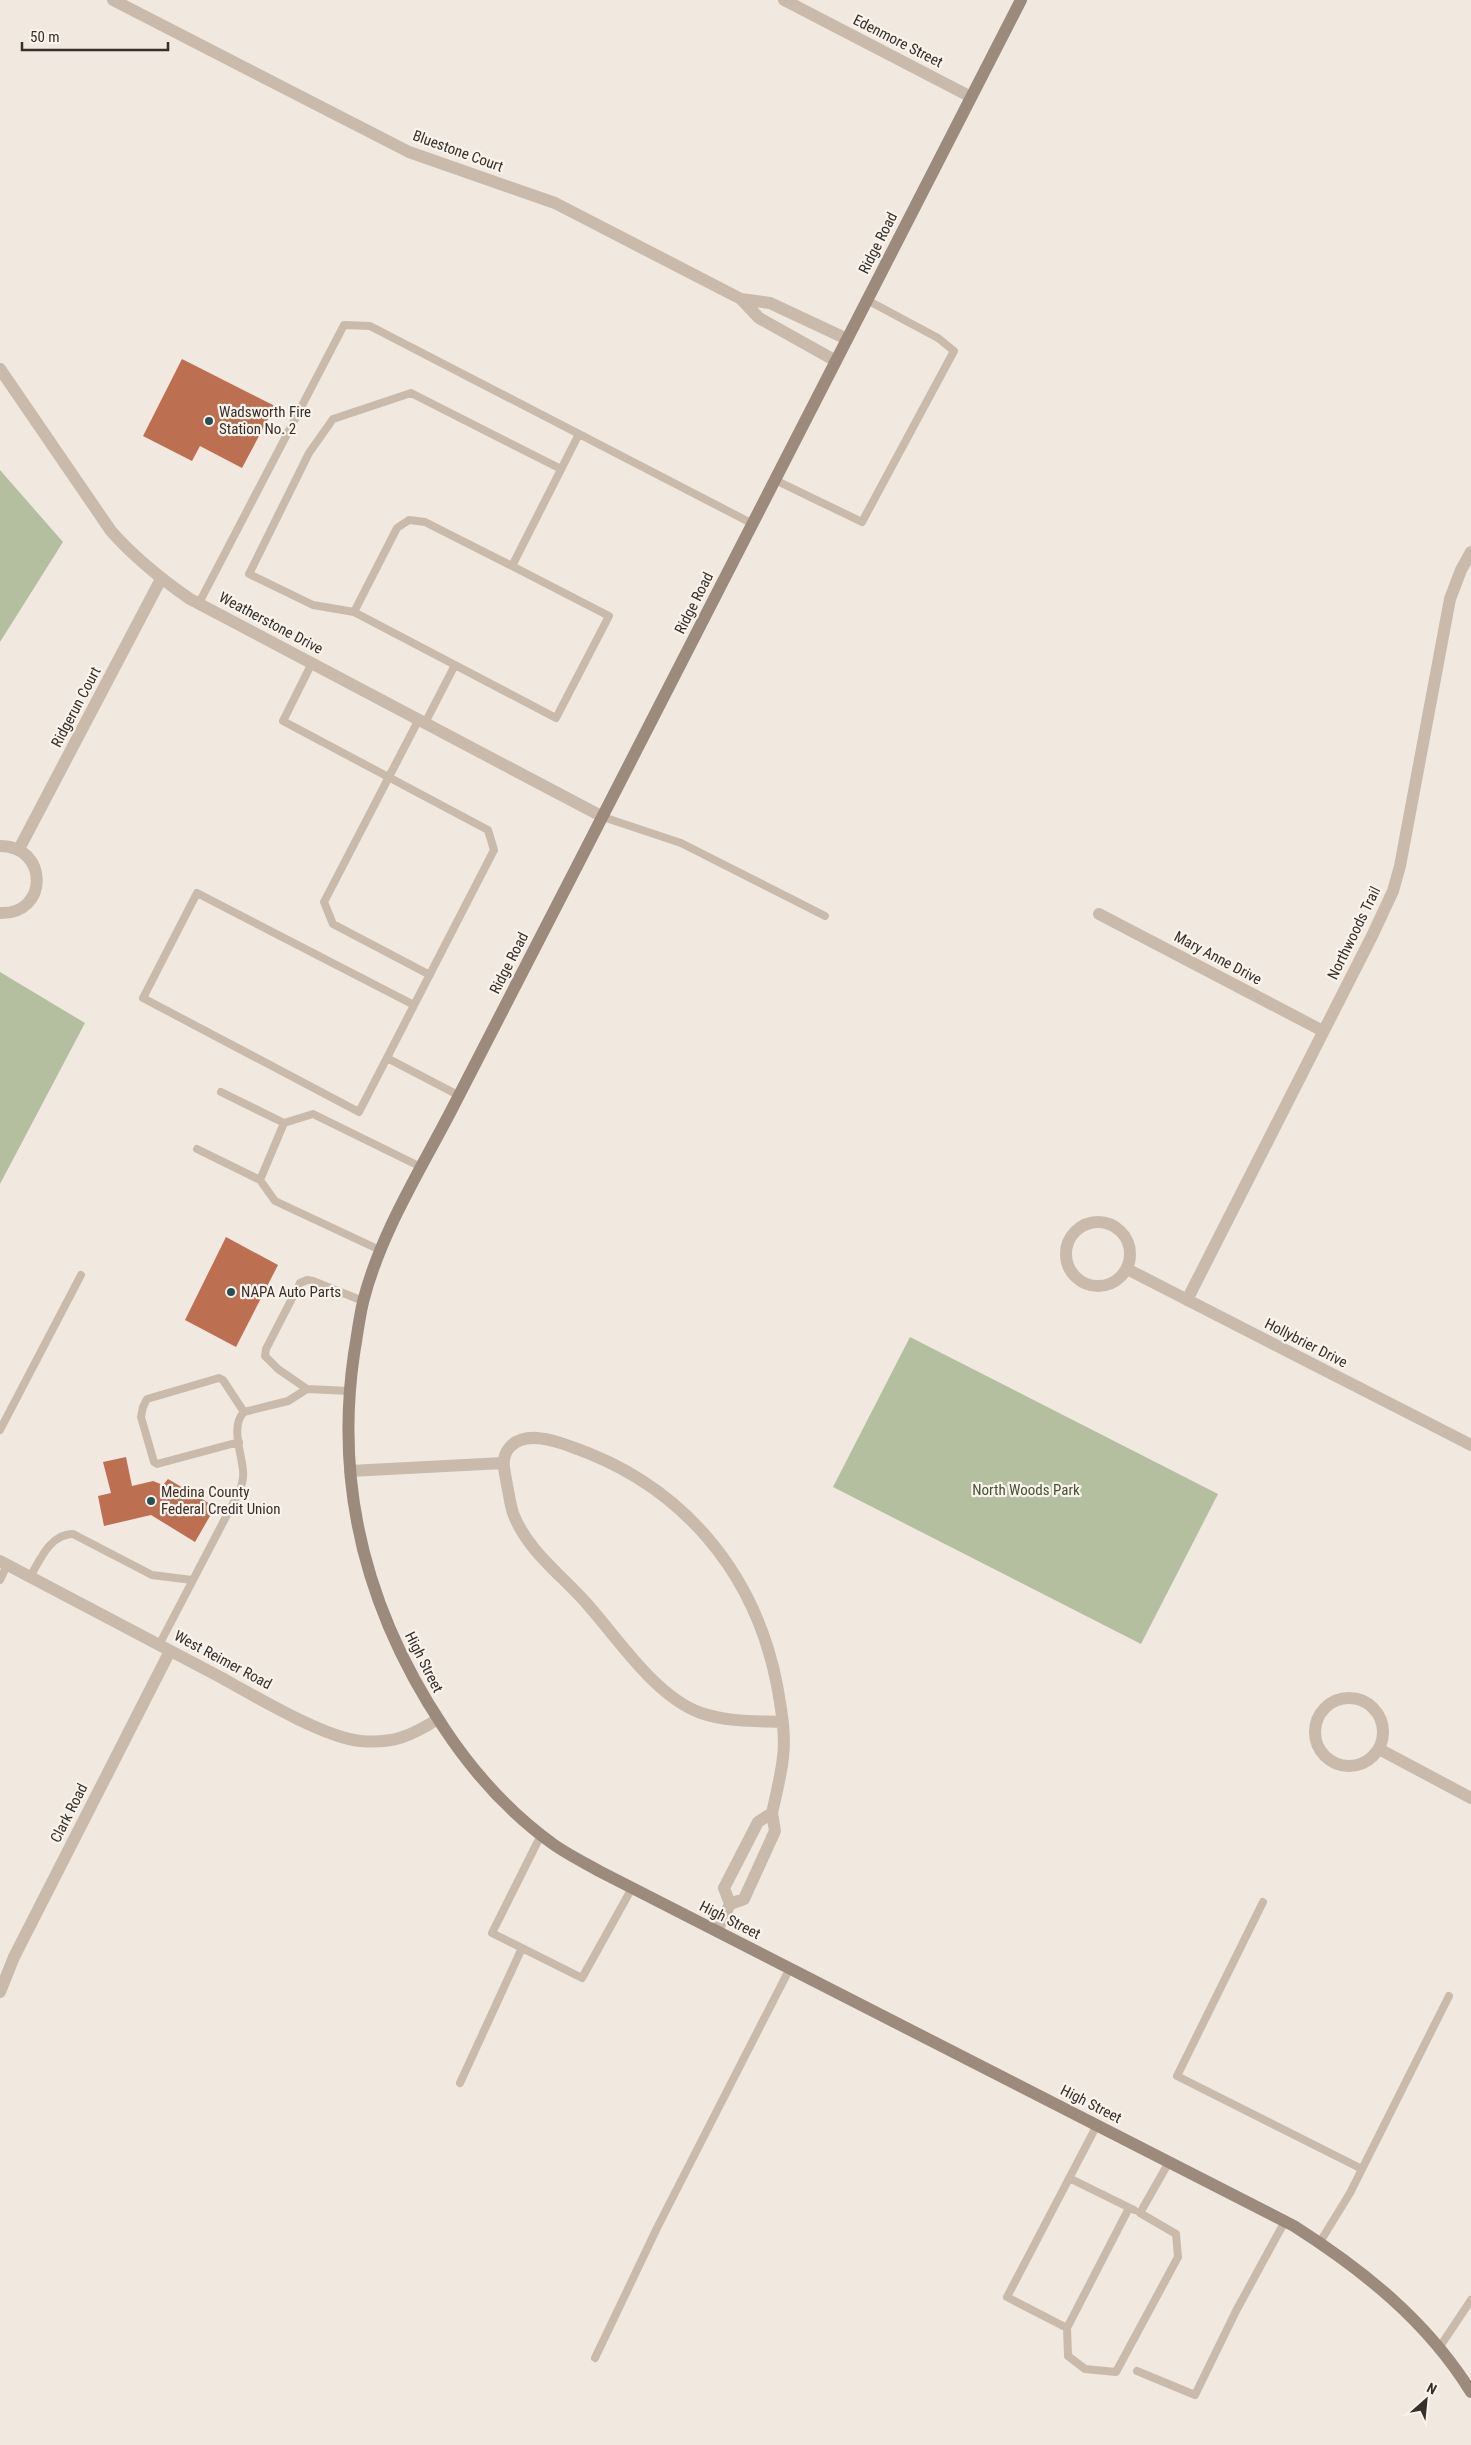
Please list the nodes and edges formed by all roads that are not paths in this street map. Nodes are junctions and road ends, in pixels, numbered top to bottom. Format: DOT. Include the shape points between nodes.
graph roads {
  1 [pos="113,0"];
  2 [pos="784,0"];
  3 [pos="1021,0"];
  4 [pos="971,97"];
  5 [pos="742,298"];
  6 [pos="867,300"];
  7 [pos="847,339"];
  8 [pos="836,361"];
  9 [pos="0,369"];
  10 [pos="579,434"];
  11 [pos="561,468"];
  12 [pos="775,480"];
  13 [pos="753,524"];
  14 [pos="1471,552"];
  15 [pos="512,566"];
  16 [pos="161,579"];
  17 [pos="199,603"];
  18 [pos="354,612"];
  19 [pos="312,663"];
  20 [pos="455,665"];
  21 [pos="422,721"];
  22 [pos="389,778"];
  23 [pos="603,816"];
  24 [pos="0,846"];
  25 [pos="19,850"];
  26 [pos="0,913"];
  27 [pos="1099,914"];
  28 [pos="825,916"];
  29 [pos="430,975"];
  30 [pos="414,1006"];
  31 [pos="1323,1031"];
  32 [pos="387,1058"];
  33 [pos="221,1092"];
  34 [pos="458,1096"];
  35 [pos="284,1123"];
  36 [pos="197,1149"];
  37 [pos="421,1167"];
  38 [pos="260,1180"];
  39 [pos="394,1220"];
  40 [pos="382,1251"];
  41 [pos="1127,1269"];
  42 [pos="81,1275"];
  43 [pos="1187,1300"];
  44 [pos="363,1301"];
  45 [pos="307,1389"];
  46 [pos="350,1391"];
  47 [pos="244,1412"];
  48 [pos="0,1430"];
  49 [pos="239,1442"];
  50 [pos="1471,1445"];
  51 [pos="503,1463"];
  52 [pos="350,1471"];
  53 [pos="4,1563"];
  54 [pos="30,1577"];
  55 [pos="0,1580"];
  56 [pos="192,1580"];
  57 [pos="164,1648"];
  58 [pos="438,1719"];
  59 [pos="782,1722"];
  60 [pos="1379,1749"];
  61 [pos="1471,1798"];
  62 [pos="772,1813"];
  63 [pos="541,1835"];
  64 [pos="632,1888"];
  65 [pos="1263,1902"];
  66 [pos="730,1904"];
  67 [pos="717,1931"];
  68 [pos="522,1948"];
  69 [pos="790,1968"];
  70 [pos="0,1992"];
  71 [pos="1449,1996"];
  72 [pos="460,2083"];
  73 [pos="1097,2125"];
  74 [pos="1169,2162"];
  75 [pos="1362,2169"];
  76 [pos="1069,2178"];
  77 [pos="1129,2208"];
  78 [pos="1140,2213"];
  79 [pos="1285,2221"];
  80 [pos="1320,2242"];
  81 [pos="1471,2300"];
  82 [pos="1067,2328"];
  83 [pos="1439,2348"];
  84 [pos="595,2358"];
  85 [pos="1137,2371"];
  86 [pos="1471,2392"];
  1 -- 5 [label="street, Bluestone Court" via="409,152 555,203"];
  2 -- 4 [label="street, Edenmore Street"];
  3 -- 4 [label="main road, Ridge Road"];
  4 -- 6 [label="main road, Ridge Road"];
  5 -- 7 [label="street, Bluestone Court" via="770,303"];
  5 -- 8 [label="street, Bluestone Court" via="759,318"];
  6 -- 7 [label="main road, Ridge Road"];
  6 -- 12 [label="lane" via="938,338 954,351 862,522"];
  7 -- 8 [label="main road, Ridge Road"];
  8 -- 12 [label="main road, Ridge Road"];
  9 -- 16 [label="street, Weatherstone Drive" via="111,531"];
  10 -- 11 [label="lane"];
  10 -- 13 [label="lane"];
  10 -- 17 [label="lane" via="370,326 344,325"];
  11 -- 15 [label="lane"];
  11 -- 18 [label="lane" via="412,394 333,419 309,453 248,574 313,605"];
  12 -- 13 [label="main road, Ridge Road"];
  13 -- 23 [label="main road, Ridge Road"];
  14 -- 31 [label="street, Northwoods Trail" via="1450,599 1408,830 1393,890"];
  15 -- 18 [label="lane" via="425,522 409,520 397,528"];
  15 -- 20 [label="lane" via="609,616 556,718"];
  16 -- 17 [label="street, Weatherstone Drive"];
  16 -- 25 [label="street, Ridgerun Court"];
  17 -- 19 [label="street, Weatherstone Drive"];
  18 -- 20 [label="lane"];
  19 -- 21 [label="street, Weatherstone Drive"];
  19 -- 22 [label="lane" via="282,721"];
  20 -- 21 [label="lane"];
  21 -- 22 [label="lane"];
  21 -- 23 [label="street, Weatherstone Drive"];
  22 -- 29 [label="lane" via="488,830 494,850"];
  22 -- 29 [label="lane" via="324,902 333,924"];
  23 -- 28 [label="lane" via="681,842"];
  23 -- 34 [label="main road, Ridge Road"];
  24 -- 25 [label="street"];
  25 -- 26 [label="street" via="34,866 36,888 24,907"];
  27 -- 31 [label="street, Mary Anne Drive"];
  29 -- 30 [label="lane"];
  30 -- 32 [label="lane"];
  30 -- 32 [label="lane" via="197,893 143,998 359,1112"];
  31 -- 43 [label="street, Northwoods Trail"];
  32 -- 34 [label="lane"];
  33 -- 35 [label="lane"];
  34 -- 37 [label="main road, Ridge Road"];
  35 -- 37 [label="lane" via="313,1114"];
  35 -- 38 [label="lane"];
  36 -- 38 [label="lane"];
  37 -- 39 [label="main road, Ridge Road"];
  38 -- 40 [label="lane" via="275,1201"];
  39 -- 40 [label="main road, High Street"];
  40 -- 44 [label="main road, High Street"];
  41 -- 41 [label="street" via="1130,1259 1128,1242 1118,1229 1108,1224 1086,1224 1077,1230 1066,1248 1069,1268 1083,1283 1103,1286 1117,1280"];
  41 -- 43 [label="street, Hollybrier Drive"];
  42 -- 48 [label="lane"];
  43 -- 50 [label="street, Hollybrier Drive"];
  44 -- 45 [label="lane" via="313,1281 300,1283 265,1356 278,1370"];
  44 -- 46 [label="main road, High Street"];
  45 -- 46 [label="lane"];
  45 -- 47 [label="lane" via="288,1401"];
  46 -- 52 [label="main road, High Street"];
  47 -- 49 [label="lane" via="238,1424"];
  47 -- 49 [label="lane" via="219,1378 147,1400 142,1410 157,1464"];
  49 -- 56 [label="lane" via="244,1474 240,1490"];
  51 -- 52 [label="street"];
  51 -- 59 [label="street" via="513,1513 533,1549 664,1691 701,1712 742,1721"];
  51 -- 59 [label="street" via="510,1447 530,1437 557,1442 637,1476 696,1524 726,1559 757,1616 771,1654"];
  52 -- 58 [label="main road, High Street" via="365,1561 382,1612 403,1661"];
  53 -- 54 [label="street, West Reimer Road"];
  53 -- 55 [label="lane"];
  54 -- 56 [label="lane" via="56,1538 73,1534 152,1575"];
  54 -- 57 [label="street, West Reimer Road"];
  56 -- 57 [label="lane"];
  57 -- 58 [label="street, West Reimer Road" via="268,1703 327,1731 358,1741 386,1742 403,1738"];
  57 -- 70 [label="street, Clark Road"];
  58 -- 63 [label="main road, High Street" via="486,1785"];
  59 -- 62 [label="street" via="784,1755"];
  60 -- 60 [label="street" via="1384,1738 1383,1726 1372,1706 1362,1700 1338,1699 1320,1714 1315,1729 1318,1746 1332,1762 1353,1766 1363,1764"];
  60 -- 61 [label="street"];
  62 -- 66 [label="street" via="775,1831 744,1899"];
  62 -- 66 [label="street" via="758,1822 724,1888"];
  63 -- 64 [label="main road, High Street" via="558,1848"];
  63 -- 68 [label="lane" via="492,1933"];
  64 -- 67 [label="main road, High Street"];
  64 -- 68 [label="lane" via="582,1978"];
  65 -- 75 [label="lane" via="1177,2076"];
  66 -- 67 [label="street"];
  67 -- 69 [label="main road, High Street"];
  68 -- 72 [label="lane"];
  69 -- 73 [label="main road, High Street"];
  69 -- 84 [label="lane" via="657,2228"];
  71 -- 75 [label="lane"];
  73 -- 74 [label="main road, High Street"];
  73 -- 76 [label="lane"];
  74 -- 78 [label="lane"];
  74 -- 79 [label="main road, High Street"];
  75 -- 80 [label="lane"];
  76 -- 77 [label="lane"];
  76 -- 82 [label="lane" via="1007,2297"];
  77 -- 78 [label="lane"];
  77 -- 82 [label="lane"];
  78 -- 82 [label="lane" via="1176,2234 1178,2257 1116,2372 1085,2368 1068,2356"];
  79 -- 80 [label="main road, High Street"];
  79 -- 85 [label="lane" via="1195,2395"];
  80 -- 83 [label="main road, High Street" via="1377,2284"];
  81 -- 83 [label="lane"];
  83 -- 86 [label="main road, High Street"];
}
